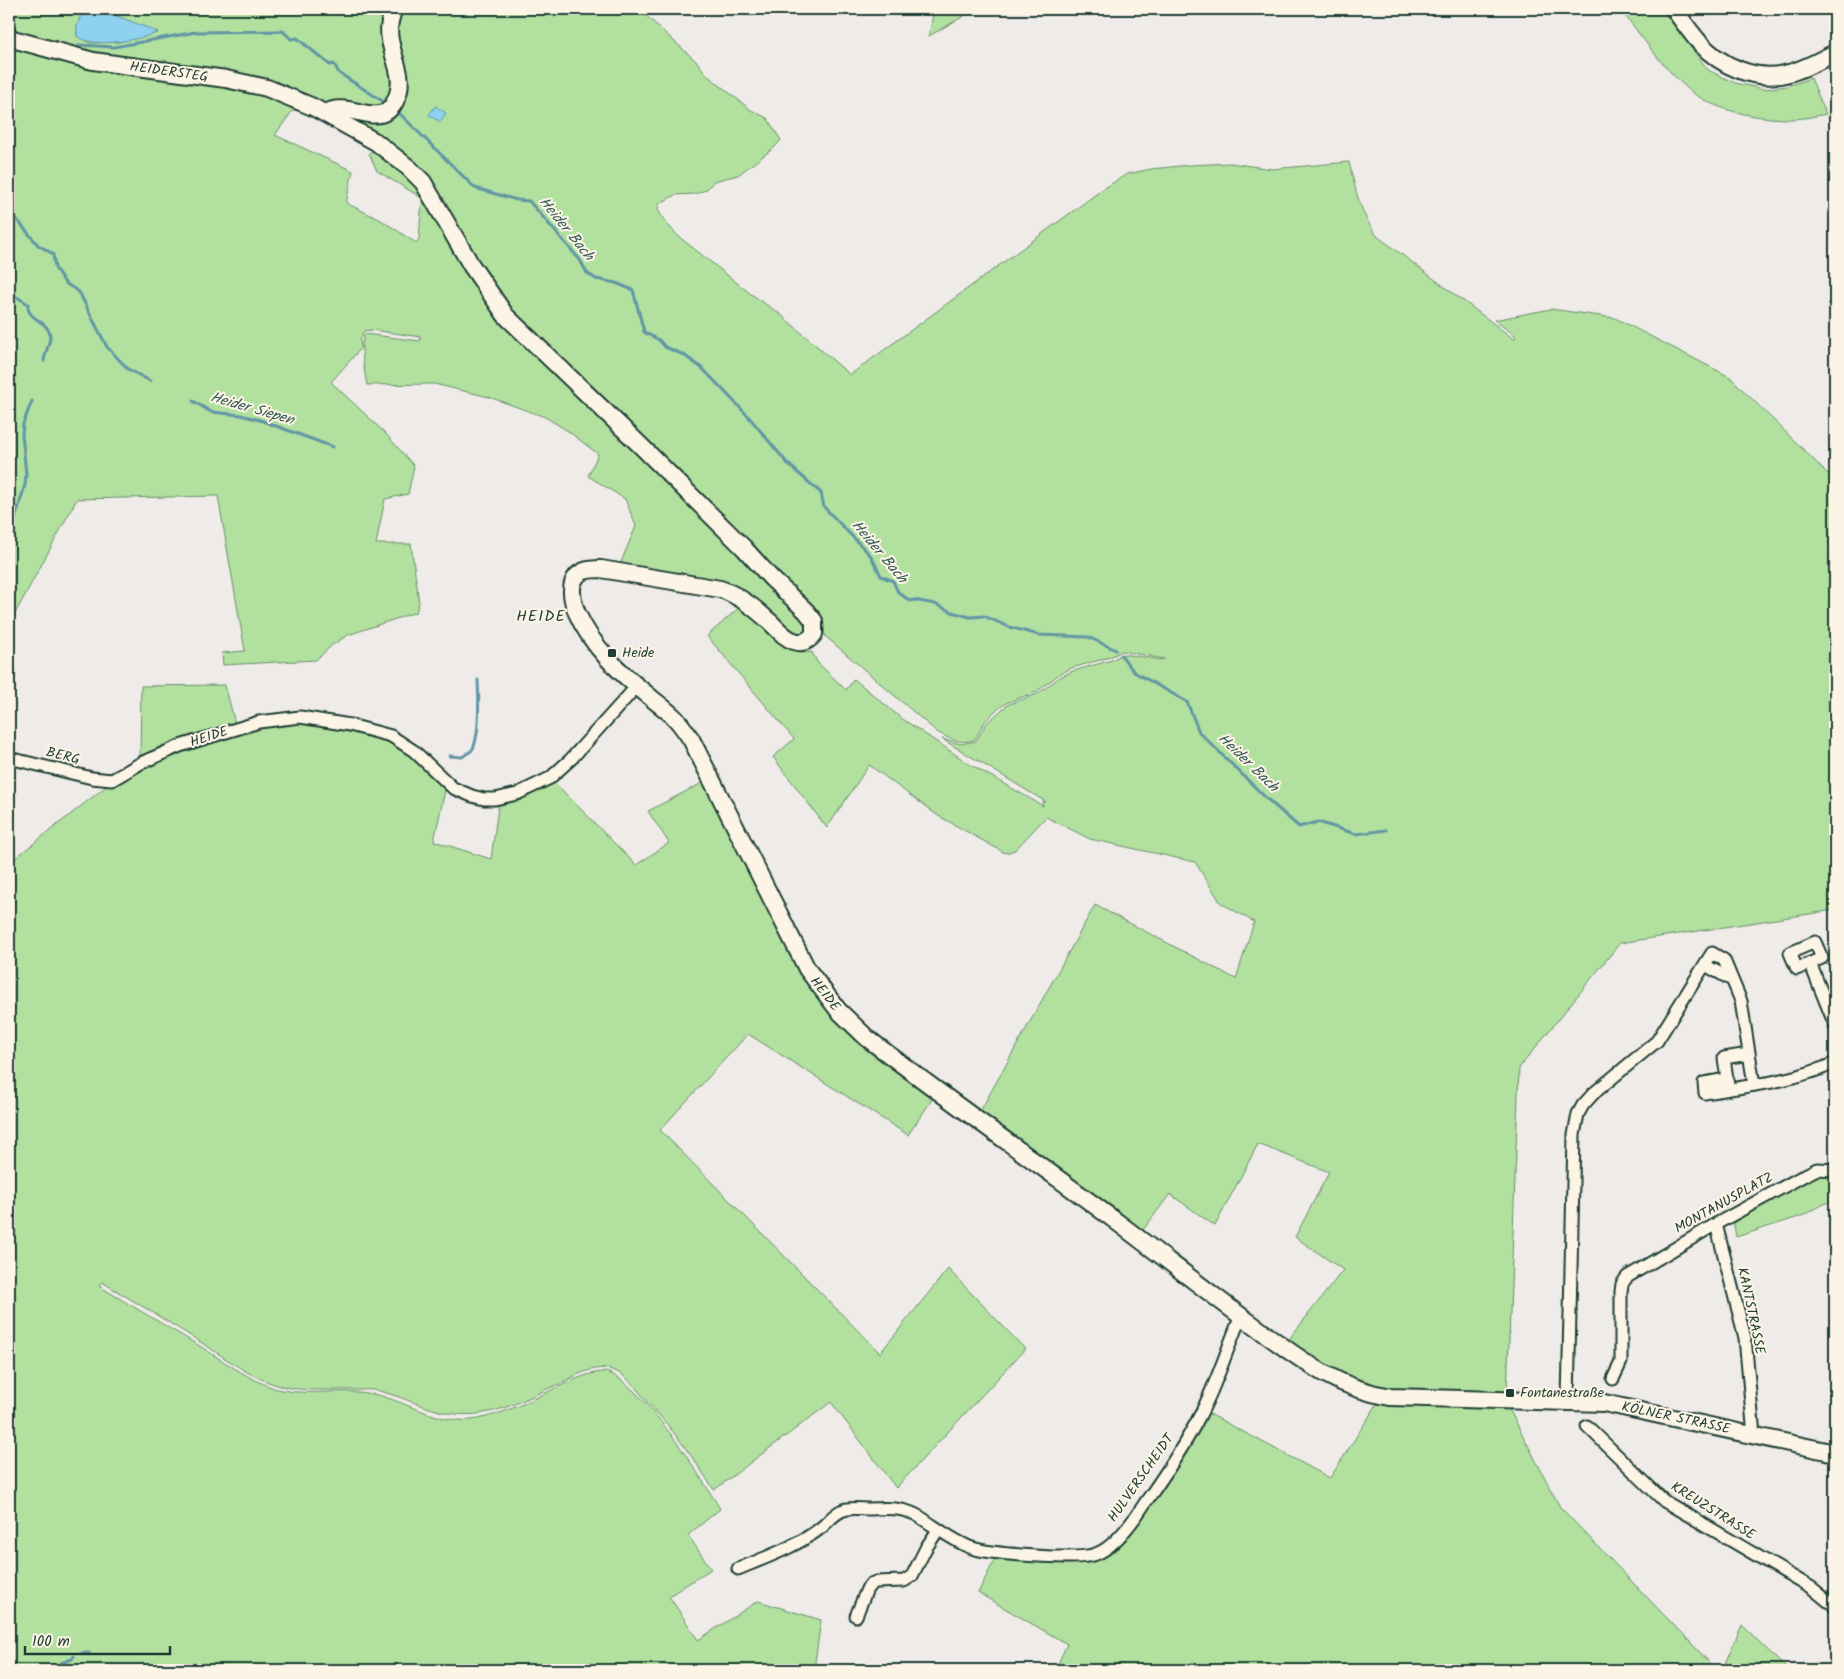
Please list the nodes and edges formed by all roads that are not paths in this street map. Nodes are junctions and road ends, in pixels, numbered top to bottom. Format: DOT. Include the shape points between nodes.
graph roads {
  1 [pos="394,9"];
  2 [pos="1674,9"];
  3 [pos="9,38"];
  4 [pos="1835,53"];
  5 [pos="326,113"];
  6 [pos="706,586"];
  7 [pos="637,686"];
  8 [pos="9,758"];
  9 [pos="112,780"];
  10 [pos="1810,964"];
  11 [pos="1835,1025"];
  12 [pos="1749,1054"];
  13 [pos="1835,1063"];
  14 [pos="1754,1085"];
  15 [pos="1835,1170"];
  16 [pos="1716,1224"];
  17 [pos="1240,1316"];
  18 [pos="1613,1379"];
  19 [pos="1568,1400"];
  20 [pos="1587,1426"];
  21 [pos="1754,1435"];
  22 [pos="1835,1453"];
  23 [pos="938,1530"];
  24 [pos="738,1569"];
  25 [pos="1835,1607"];
  26 [pos="856,1616"];
  1 -- 5 [label="main road" via="388,36 399,86 392,107 376,115 337,108"];
  2 -- 4 [label="main road" via="1712,55 1744,72 1761,76 1789,73"];
  3 -- 5 [label="main road, HEIDERSTEG" via="93,61 247,83 291,97"];
  5 -- 6 [label="main road, HEIDERSTEG" via="376,142 423,182 471,265 506,316 806,611 814,621 814,634 804,642 794,641 738,596"];
  6 -- 7 [label="main road, HEIDE" via="601,569 585,570 575,578 572,596 585,627 601,652"];
  7 -- 9 [label="street, HEIDE" via="550,778 517,794 495,799 472,796 453,788 414,752 391,736 300,717 259,722 180,746"];
  7 -- 17 [label="main road, HEIDE" via="674,717 691,739 801,958 847,1020"];
  8 -- 9 [label="street, BERG"];
  10 -- 11 [label="street"];
  12 -- 14 [label="street"];
  12 -- 14 [label="street" via="1724,1058 1728,1084"];
  12 -- 19 [label="street" via="1741,1001 1724,960 1712,953 1657,1041 1594,1093 1578,1114 1572,1182"];
  13 -- 14 [label="street" via="1801,1076"];
  15 -- 16 [label="street, MONTANUSPLATZ" via="1817,1169"];
  16 -- 18 [label="street, MONTANUSPLATZ" via="1632,1274 1622,1284 1620,1362"];
  16 -- 21 [label="street, KANTSTRASSE" via="1745,1338"];
  17 -- 19 [label="main road, KÖLNER STRASSE" via="1317,1371 1358,1390 1391,1397"];
  17 -- 23 [label="street, HULVERSCHEIDT" via="1219,1373 1189,1437 1132,1522 1102,1550 1083,1557 984,1551"];
  19 -- 21 [label="main road, KÖLNER STRASSE" via="1634,1408"];
  20 -- 25 [label="street, KREUZSTRASSE" via="1664,1501 1812,1588"];
  21 -- 22 [label="main road, KÖLNER STRASSE"];
  23 -- 24 [label="street, HULVERSCHEIDT" via="919,1516 893,1508 844,1510 813,1533"];
  23 -- 26 [label="street" via="912,1576 904,1582 871,1584"];
}
